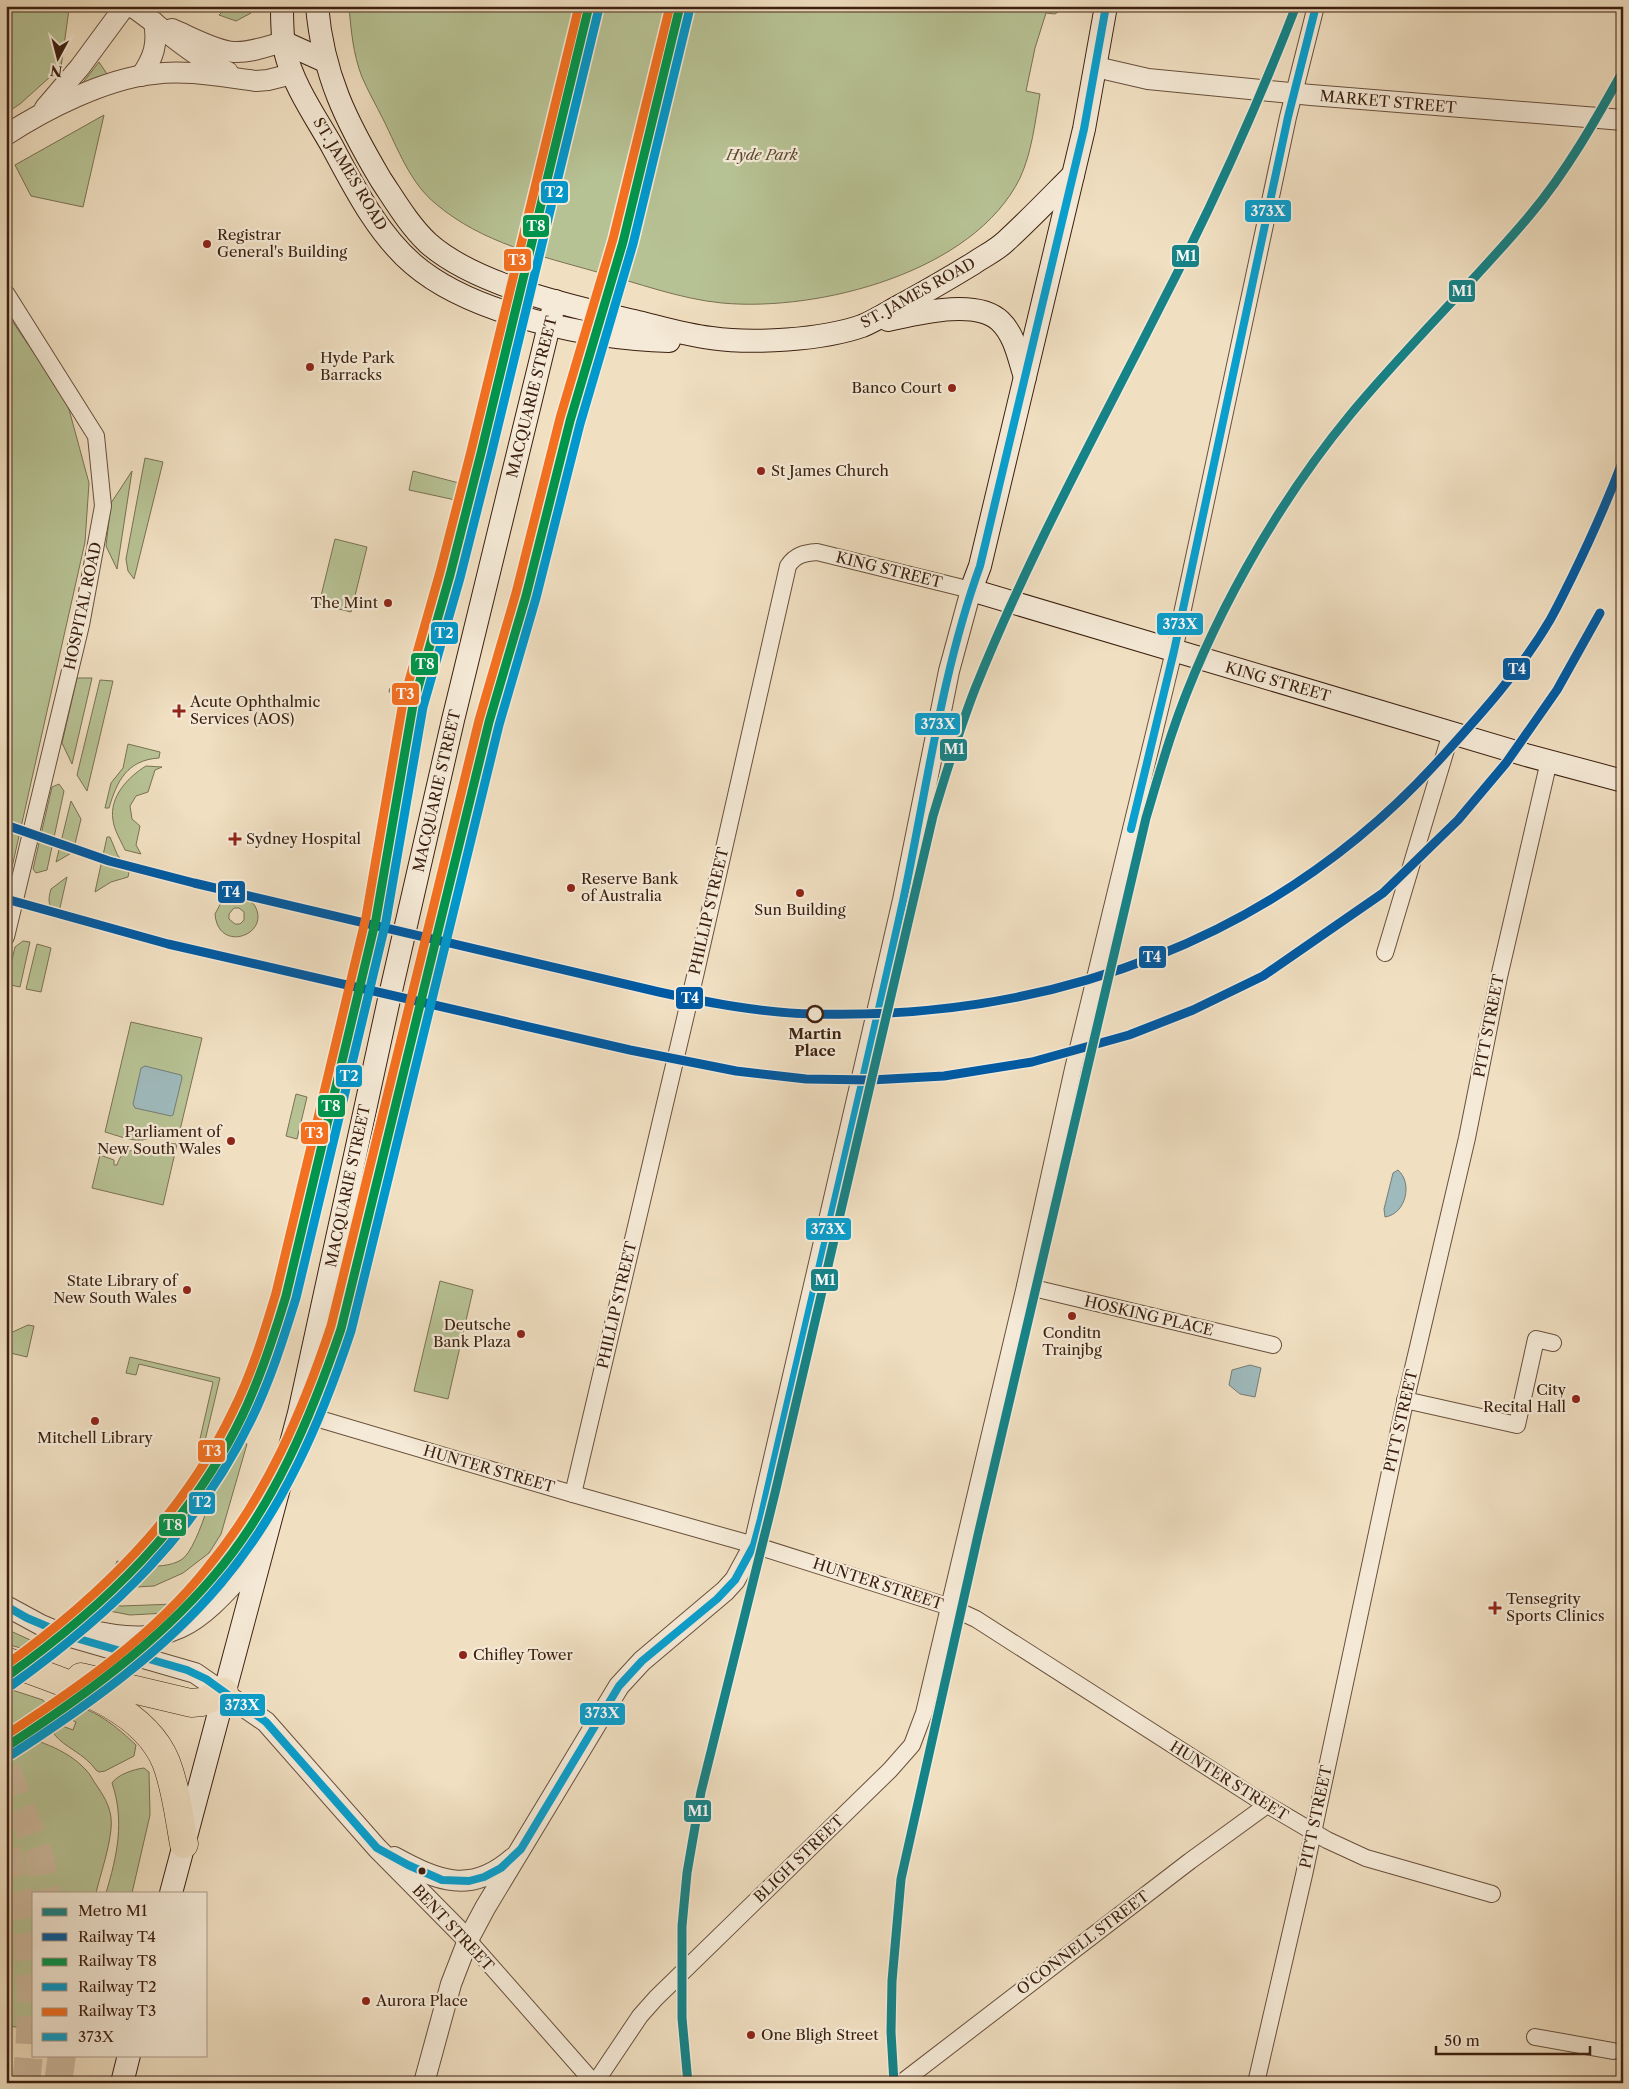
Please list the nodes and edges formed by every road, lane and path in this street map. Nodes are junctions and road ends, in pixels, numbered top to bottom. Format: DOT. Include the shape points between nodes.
graph roads {
  1 [pos="126,6"];
  2 [pos="131,6"];
  3 [pos="282,6"];
  4 [pos="318,6"];
  5 [pos="1106,6"];
  6 [pos="1316,6"];
  7 [pos="154,22"];
  8 [pos="284,42"];
  9 [pos="326,60"];
  10 [pos="1096,67"];
  11 [pos="292,74"];
  12 [pos="142,76"];
  13 [pos="249,80"];
  14 [pos="1294,94"];
  15 [pos="40,113"];
  16 [pos="1623,120"];
  17 [pos="6,135"];
  18 [pos="1073,175"];
  19 [pos="6,294"];
  20 [pos="555,301"];
  21 [pos="549,324"];
  22 [pos="863,325"];
  23 [pos="733,340"];
  24 [pos="1025,378"];
  25 [pos="817,552"];
  26 [pos="971,590"];
  27 [pos="1174,651"];
  28 [pos="1451,732"];
  29 [pos="1549,761"];
  30 [pos="1623,781"];
  31 [pos="6,937"];
  32 [pos="1386,953"];
  33 [pos="1025,1286"];
  34 [pos="1553,1343"];
  35 [pos="1272,1346"];
  36 [pos="1405,1400"];
  37 [pos="299,1413"];
  38 [pos="573,1494"];
  39 [pos="754,1545"];
  40 [pos="260,1555"];
  41 [pos="950,1607"];
  42 [pos="10,1609"];
  43 [pos="6,1659"];
  44 [pos="224,1692"];
  45 [pos="1267,1806"];
  46 [pos="1312,1832"];
  47 [pos="184,1844"];
  48 [pos="377,1848"];
  49 [pos="522,1849"];
  50 [pos="171,1892"];
  51 [pos="1492,1894"];
  52 [pos="468,1940"];
  53 [pos="1536,2037"];
  54 [pos="1612,2051"];
  55 [pos="129,2056"];
  56 [pos="1256,2082"];
  57 [pos="122,2083"];
  58 [pos="424,2083"];
  59 [pos="594,2083"];
  60 [pos="901,2083"];
  1 -- 15 [label="street"];
  2 -- 7 [label="street"];
  3 -- 8 [label="main road, ST. JAMES ROAD"];
  4 -- 9 [label="main road, ST. JAMES ROAD"];
  5 -- 10 [label="main road"];
  6 -- 14 [label="street, BLIGH STREET"];
  7 -- 8 [label="street" via="234,52"];
  7 -- 12 [label="street" via="156,47"];
  7 -- 13 [label="street" via="198,57"];
  8 -- 9 [label="main road"];
  8 -- 11 [label="main road, ST. JAMES ROAD"];
  9 -- 11 [label="main road"];
  9 -- 20 [label="main road, ST. JAMES ROAD" via="350,126 388,191 427,242 491,279"];
  10 -- 14 [label="street, MARKET STREET" via="1148,79"];
  10 -- 18 [label="main road"];
  11 -- 13 [label="street" via="268,80"];
  11 -- 21 [label="main road, ST. JAMES ROAD" via="358,192 385,233 413,264 466,297"];
  12 -- 13 [label="street" via="184,73"];
  12 -- 15 [label="street" via="111,84"];
  14 -- 16 [label="street, MARKET STREET"];
  14 -- 27 [label="street, BLIGH STREET"];
  15 -- 17 [label="street"];
  18 -- 22 [label="main road, ST. JAMES ROAD" via="999,247 942,283"];
  18 -- 24 [label="main road"];
  19 -- 31 [label="street, HOSPITAL ROAD" via="96,436 103,506 81,625"];
  20 -- 21 [label="main road, MACQUARIE STREET"];
  20 -- 23 [label="main road, ST. JAMES ROAD" via="676,331"];
  21 -- 23 [label="main road, ST. JAMES ROAD" via="652,340"];
  21 -- 37 [label="main road, MACQUARIE STREET" via="453,720"];
  22 -- 23 [label="main road, ST. JAMES ROAD" via="805,337"];
  22 -- 24 [label="main road" via="949,310 983,312 1000,321 1010,334"];
  24 -- 26 [label="main road" via="980,566"];
  25 -- 26 [label="street, KING STREET"];
  25 -- 38 [label="street, PHILLIP STREET" via="805,552 793,558 784,576 696,972"];
  26 -- 27 [label="main road, KING STREET"];
  26 -- 39 [label="street" via="950,671 903,900"];
  27 -- 28 [label="main road, KING STREET"];
  27 -- 33 [label="street, BLIGH STREET" via="1073,1069"];
  28 -- 29 [label="main road, KING STREET"];
  28 -- 32 [label="street"];
  29 -- 30 [label="main road, KING STREET"];
  29 -- 36 [label="street, PITT STREET" via="1499,977 1468,1138"];
  33 -- 35 [label="street, HOSKING PLACE"];
  33 -- 41 [label="street, BLIGH STREET"];
  34 -- 36 [label="street" via="1536,1339 1517,1425"];
  36 -- 46 [label="street, PITT STREET"];
  37 -- 38 [label="street, HUNTER STREET"];
  37 -- 40 [label="main road, MACQUARIE STREET"];
  38 -- 39 [label="street, HUNTER STREET"];
  39 -- 41 [label="street, HUNTER STREET"];
  39 -- 49 [label="street" via="735,1580 725,1591 642,1662 611,1698"];
  40 -- 42 [label="street" via="198,1618 161,1634 115,1636"];
  40 -- 44 [label="main road, MACQUARIE STREET"];
  41 -- 45 [label="street, HUNTER STREET" via="976,1619"];
  41 -- 59 [label="street, BLIGH STREET" via="924,1713 912,1745 656,1998"];
  42 -- 44 [label="street, BENT STREET" via="79,1640 195,1673"];
  43 -- 44 [label="highway" via="188,1703 202,1702"];
  43 -- 47 [label="highway" via="108,1703 146,1731 166,1763"];
  44 -- 47 [label="main road, MACQUARIE STREET"];
  44 -- 48 [label="street, BENT STREET" via="266,1722"];
  45 -- 46 [label="street, HUNTER STREET"];
  45 -- 60 [label="street, O'CONNELL STREET" via="1190,1861"];
  46 -- 51 [label="street, HUNTER STREET" via="1366,1858"];
  46 -- 56 [label="street, PITT STREET"];
  47 -- 50 [label="main road, MACQUARIE STREET"];
  48 -- 49 [label="street" via="434,1877 458,1882 492,1873"];
  48 -- 52 [label="street, BENT STREET"];
  49 -- 52 [label="street"];
  52 -- 58 [label="street" via="451,1984"];
  52 -- 59 [label="street, BENT STREET"];
  53 -- 54 [label="street"];
  55 -- 57 [label="main road"];
}
